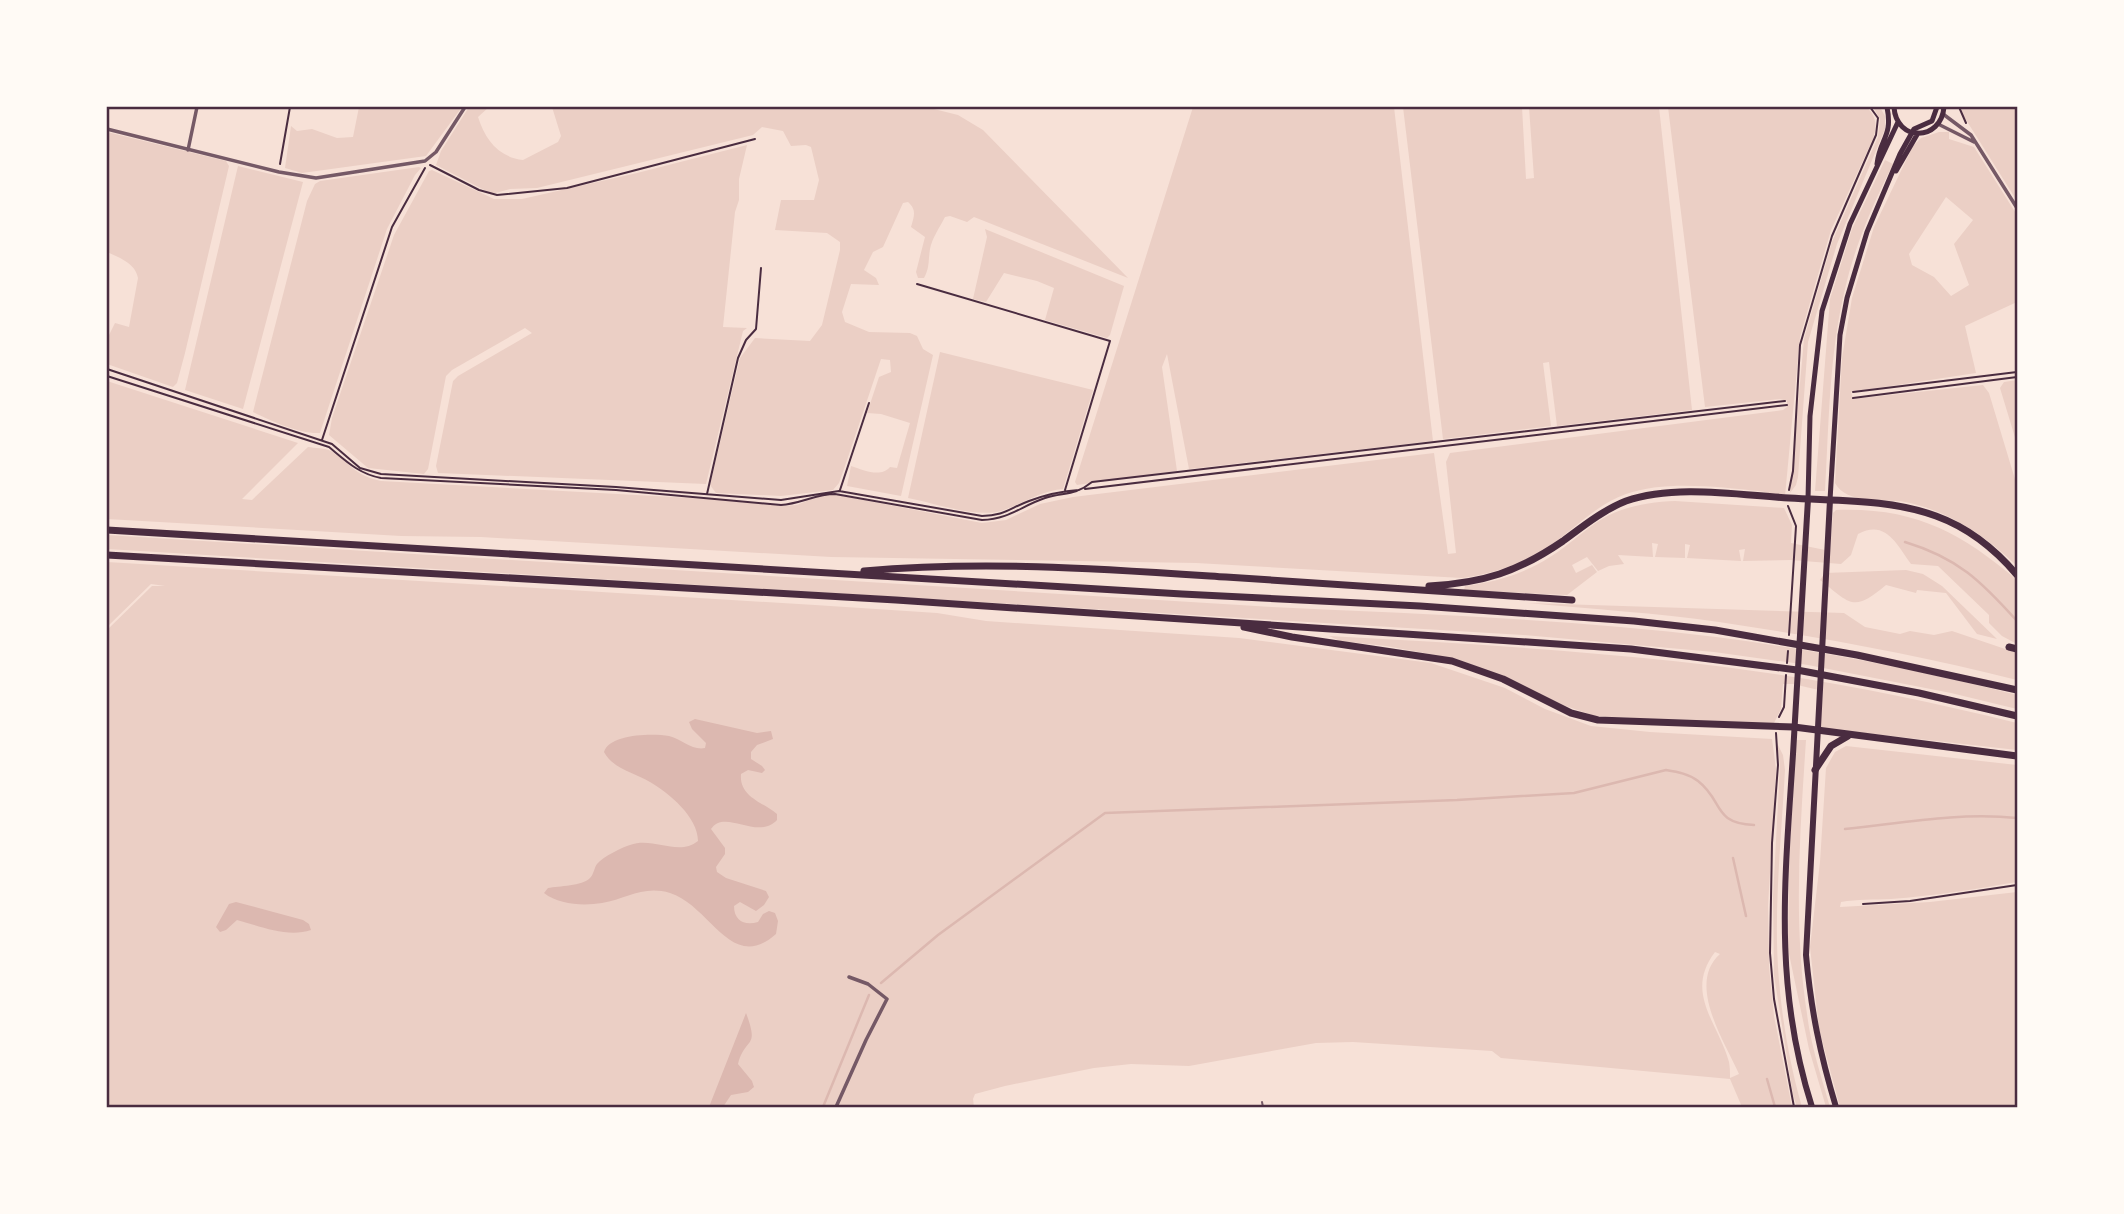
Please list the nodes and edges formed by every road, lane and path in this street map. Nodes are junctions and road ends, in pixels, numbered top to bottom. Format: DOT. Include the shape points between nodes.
graph roads {
  1 [pos="197,107"];
  2 [pos="290,107"];
  3 [pos="465,107"];
  4 [pos="1892,107"];
  5 [pos="1959,107"];
  6 [pos="1937,108"];
  7 [pos="1944,110"];
  8 [pos="1959,112"];
  9 [pos="1898,122"];
  10 [pos="1938,124"];
  11 [pos="107,129"];
  12 [pos="1915,133"];
  13 [pos="755,139"];
  14 [pos="1976,144"];
  15 [pos="188,149"];
  16 [pos="425,161"];
  17 [pos="1877,164"];
  18 [pos="279,172"];
  19 [pos="2017,208"];
  20 [pos="761,268"];
  21 [pos="917,284"];
  22 [pos="107,369"];
  23 [pos="2017,372"];
  24 [pos="107,376"];
  25 [pos="2017,377"];
  26 [pos="1853,392"];
  27 [pos="1853,398"];
  28 [pos="1785,401"];
  29 [pos="869,403"];
  30 [pos="1787,405"];
  31 [pos="322,441"];
  32 [pos="1083,489"];
  33 [pos="839,491"];
  34 [pos="1065,491"];
  35 [pos="707,495"];
  36 [pos="1808,499"];
  37 [pos="1830,500"];
  38 [pos="107,530"];
  39 [pos="1796,535"];
  40 [pos="107,555"];
  41 [pos="839,573"];
  42 [pos="2017,575"];
  43 [pos="1391,588"];
  44 [pos="1572,600"];
  45 [pos="1220,622"];
  46 [pos="2017,690"];
  47 [pos="2017,716"];
  48 [pos="1777,726"];
  49 [pos="1794,727"];
  50 [pos="1818,731"];
  51 [pos="1853,735"];
  52 [pos="2017,756"];
  53 [pos="1815,769"];
  54 [pos="2017,885"];
  55 [pos="1863,904"];
  56 [pos="849,977"];
  57 [pos="1262,1102"];
  58 [pos="836,1107"];
  59 [pos="1263,1107"];
  60 [pos="1794,1107"];
  61 [pos="1812,1107"];
  62 [pos="1836,1107"];
  1 -- 15 [label="street"];
  2 -- 18 [label="path"];
  3 -- 16 [label="street"];
  4 -- 9 [label="main road"];
  4 -- 17 [label="main road"];
  5 -- 8 [label="path"];
  6 -- 7 [label="main road"];
  6 -- 12 [label="main road" via="1932,121"];
  7 -- 10 [label="main road"];
  7 -- 14 [label="street"];
  9 -- 12 [label="main road"];
  9 -- 17 [label="main road"];
  10 -- 12 [label="main road"];
  10 -- 14 [label="street"];
  11 -- 15 [label="street"];
  12 -- 37 [label="main road" via="1896,163 1867,232 1847,298 1840,335"];
  13 -- 16 [label="path" via="567,188 497,195 471,187"];
  14 -- 19 [label="street"];
  15 -- 18 [label="street"];
  16 -- 18 [label="street" via="316,178"];
  16 -- 31 [label="path" via="392,227"];
  17 -- 36 [label="main road" via="1850,224 1822,311 1810,416"];
  20 -- 35 [label="path" via="756,329 738,358"];
  21 -- 34 [label="path" via="1110,341"];
  22 -- 31 [label="path"];
  23 -- 26 [label="path"];
  24 -- 32 [label="path" via="330,447 358,471 381,478 616,490 782,505 835,494 982,520 999,520 1043,499"];
  25 -- 27 [label="path"];
  28 -- 32 [label="path" via="1092,482"];
  29 -- 33 [label="path"];
  30 -- 32 [label="path"];
  31 -- 35 [label="path" via="360,468 381,474"];
  32 -- 34 [label="path"];
  33 -- 34 [label="path" via="982,516 998,516"];
  33 -- 35 [label="path" via="780,500"];
  36 -- 37 [label="highway"];
  36 -- 43 [label="highway" via="1647,495 1618,504 1517,569 1470,582"];
  36 -- 49 [label="main road"];
  37 -- 42 [label="highway" via="1897,506 1946,520 1991,548"];
  37 -- 50 [label="main road"];
  38 -- 41 [label="highway"];
  39 -- 48 [label="path" via="1784,707"];
  40 -- 45 [label="highway"];
  41 -- 43 [label="highway" via="900,567 1068,567"];
  41 -- 46 [label="highway" via="1634,621 1857,655"];
  43 -- 44 [label="highway"];
  45 -- 47 [label="highway" via="1713,658 1906,690"];
  45 -- 48 [label="highway" via="1452,661 1503,679 1571,713 1598,720"];
  48 -- 49 [label="highway"];
  48 -- 60 [label="path" via="1771,963"];
  49 -- 50 [label="highway"];
  49 -- 61 [label="main road" via="1783,943 1792,1028"];
  50 -- 51 [label="highway"];
  50 -- 53 [label="main road"];
  51 -- 52 [label="highway"];
  51 -- 53 [label="highway" via="1831,746"];
  53 -- 62 [label="main road" via="1806,955 1820,1055"];
  54 -- 55 [label="path"];
  56 -- 58 [label="street" via="887,999"];
  57 -- 59 [label="lane"];
}
